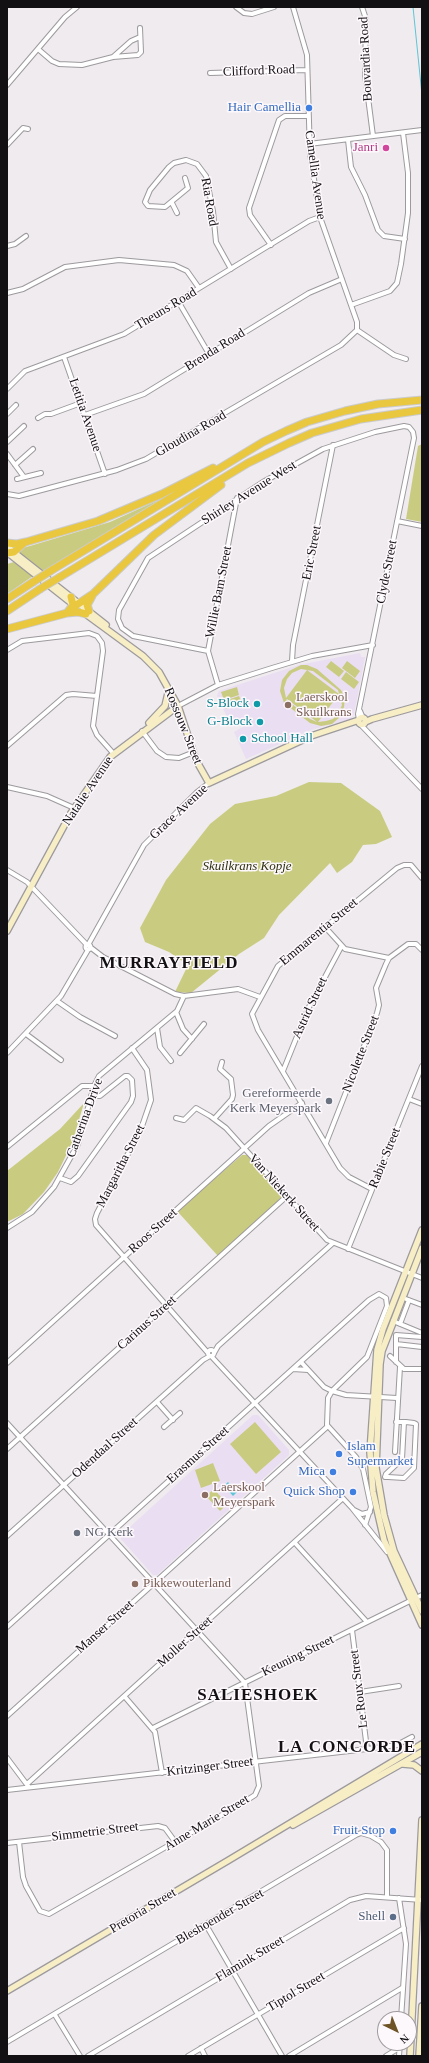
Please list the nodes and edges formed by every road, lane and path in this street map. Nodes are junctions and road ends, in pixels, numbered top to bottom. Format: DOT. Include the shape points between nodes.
graph roads {
  1 [pos="236,7"];
  2 [pos="274,7"];
  3 [pos="293,7"];
  4 [pos="362,7"];
  5 [pos="75,8"];
  6 [pos="140,28"];
  7 [pos="140,37"];
  8 [pos="38,49"];
  9 [pos="113,57"];
  10 [pos="308,70"];
  11 [pos="210,74"];
  12 [pos="7,77"];
  13 [pos="12,80"];
  14 [pos="7,86"];
  15 [pos="308,116"];
  16 [pos="28,129"];
  17 [pos="422,130"];
  18 [pos="403,133"];
  19 [pos="373,136"];
  20 [pos="348,140"];
  21 [pos="309,144"];
  22 [pos="7,146"];
  23 [pos="185,178"];
  24 [pos="172,203"];
  25 [pos="177,214"];
  26 [pos="320,217"];
  27 [pos="26,236"];
  28 [pos="405,239"];
  29 [pos="271,245"];
  30 [pos="7,246"];
  31 [pos="232,269"];
  32 [pos="342,279"];
  33 [pos="199,288"];
  34 [pos="7,293"];
  35 [pos="178,301"];
  36 [pos="351,305"];
  37 [pos="357,330"];
  38 [pos="208,354"];
  39 [pos="64,357"];
  40 [pos="406,359"];
  41 [pos="7,389"];
  42 [pos="422,400"];
  43 [pos="81,403"];
  44 [pos="16,405"];
  45 [pos="422,410"];
  46 [pos="7,414"];
  47 [pos="85,415"];
  48 [pos="38,418"];
  49 [pos="24,426"];
  50 [pos="414,434"];
  51 [pos="7,442"];
  52 [pos="263,442"];
  53 [pos="333,445"];
  54 [pos="33,449"];
  55 [pos="7,454"];
  56 [pos="248,463"];
  57 [pos="15,465"];
  58 [pos="41,473"];
  59 [pos="105,474"];
  60 [pos="24,477"];
  61 [pos="17,479"];
  62 [pos="7,494"];
  63 [pos="238,498"];
  64 [pos="397,521"];
  65 [pos="422,526"];
  66 [pos="26,542"];
  67 [pos="7,543"];
  68 [pos="8,551"];
  69 [pos="17,560"];
  70 [pos="93,594"];
  71 [pos="7,599"];
  72 [pos="75,603"];
  73 [pos="7,611"];
  74 [pos="67,613"];
  75 [pos="88,613"];
  76 [pos="7,629"];
  77 [pos="373,645"];
  78 [pos="7,650"];
  79 [pos="208,651"];
  80 [pos="292,661"];
  81 [pos="218,685"];
  82 [pos="169,689"];
  83 [pos="97,696"];
  84 [pos="422,705"];
  85 [pos="178,706"];
  86 [pos="362,721"];
  87 [pos="142,731"];
  88 [pos="7,746"];
  89 [pos="194,752"];
  90 [pos="113,753"];
  91 [pos="209,783"];
  92 [pos="7,787"];
  93 [pos="422,789"];
  94 [pos="74,808"];
  95 [pos="7,870"];
  96 [pos="422,878"];
  97 [pos="31,886"];
  98 [pos="325,927"];
  99 [pos="7,931"];
  100 [pos="88,947"];
  101 [pos="341,947"];
  102 [pos="422,950"];
  103 [pos="390,958"];
  104 [pos="184,996"];
  105 [pos="260,997"];
  106 [pos="58,1001"];
  107 [pos="176,1012"];
  108 [pos="204,1024"];
  109 [pos="158,1028"];
  110 [pos="26,1034"];
  111 [pos="115,1036"];
  112 [pos="192,1039"];
  113 [pos="132,1048"];
  114 [pos="180,1052"];
  115 [pos="7,1053"];
  116 [pos="61,1060"];
  117 [pos="171,1061"];
  118 [pos="222,1062"];
  119 [pos="422,1066"];
  120 [pos="283,1071"];
  121 [pos="94,1086"];
  122 [pos="91,1096"];
  123 [pos="409,1099"];
  124 [pos="302,1103"];
  125 [pos="422,1104"];
  126 [pos="176,1118"];
  127 [pos="214,1119"];
  128 [pos="326,1142"];
  129 [pos="7,1147"];
  130 [pos="244,1148"];
  131 [pos="60,1178"];
  132 [pos="372,1189"];
  133 [pos="287,1196"];
  134 [pos="7,1228"];
  135 [pos="422,1230"];
  136 [pos="333,1243"];
  137 [pos="422,1248"];
  138 [pos="348,1249"];
  139 [pos="124,1257"];
  140 [pos="405,1272"];
  141 [pos="412,1274"];
  142 [pos="422,1278"];
  143 [pos="402,1297"];
  144 [pos="409,1300"];
  145 [pos="167,1305"];
  146 [pos="422,1305"];
  147 [pos="393,1321"];
  148 [pos="400,1324"];
  149 [pos="422,1333"];
  150 [pos="422,1337"];
  151 [pos="396,1344"];
  152 [pos="422,1347"];
  153 [pos="211,1353"];
  154 [pos="390,1356"];
  155 [pos="7,1362"];
  156 [pos="301,1362"];
  157 [pos="396,1362"];
  158 [pos="400,1367"];
  159 [pos="293,1369"];
  160 [pos="422,1369"];
  161 [pos="308,1370"];
  162 [pos="332,1391"];
  163 [pos="376,1397"];
  164 [pos="398,1398"];
  165 [pos="157,1402"];
  166 [pos="255,1403"];
  167 [pos="180,1413"];
  168 [pos="173,1420"];
  169 [pos="396,1422"];
  170 [pos="404,1422"];
  171 [pos="7,1423"];
  172 [pos="328,1426"];
  173 [pos="164,1427"];
  174 [pos="20,1437"];
  175 [pos="7,1449"];
  176 [pos="300,1452"];
  177 [pos="395,1452"];
  178 [pos="64,1485"];
  179 [pos="342,1499"];
  180 [pos="352,1508"];
  181 [pos="370,1512"];
  182 [pos="365,1525"];
  183 [pos="109,1534"];
  184 [pos="7,1536"];
  185 [pos="295,1543"];
  186 [pos="392,1560"];
  187 [pos="154,1584"];
  188 [pos="422,1595"];
  189 [pos="413,1600"];
  190 [pos="422,1611"];
  191 [pos="367,1622"];
  192 [pos="422,1625"];
  193 [pos="7,1627"];
  194 [pos="352,1630"];
  195 [pos="197,1632"];
  196 [pos="245,1683"];
  197 [pos="399,1686"];
  198 [pos="360,1692"];
  199 [pos="124,1697"];
  200 [pos="7,1716"];
  201 [pos="153,1728"];
  202 [pos="412,1737"];
  203 [pos="422,1744"];
  204 [pos="367,1749"];
  205 [pos="422,1752"];
  206 [pos="7,1758"];
  207 [pos="256,1762"];
  208 [pos="402,1764"];
  209 [pos="422,1771"];
  210 [pos="162,1773"];
  211 [pos="28,1786"];
  212 [pos="7,1790"];
  213 [pos="422,1820"];
  214 [pos="278,1832"];
  215 [pos="19,1842"];
  216 [pos="7,1843"];
  217 [pos="176,1843"];
  218 [pos="387,1896"];
  219 [pos="400,1898"];
  220 [pos="420,1900"];
  221 [pos="206,1925"];
  222 [pos="404,1928"];
  223 [pos="46,1968"];
  224 [pos="232,1970"];
  225 [pos="402,1988"];
  226 [pos="7,1991"];
  227 [pos="7,1995"];
  228 [pos="422,2006"];
  229 [pos="401,2011"];
  230 [pos="422,2011"];
  231 [pos="55,2015"];
  232 [pos="258,2015"];
  233 [pos="418,2034"];
  234 [pos="7,2035"];
  235 [pos="9,2041"];
  236 [pos="201,2048"];
  237 [pos="80,2056"];
  238 [pos="88,2056"];
  239 [pos="188,2056"];
  240 [pos="205,2056"];
  241 [pos="282,2056"];
  242 [pos="289,2056"];
  243 [pos="410,2056"];
  244 [pos="419,2056"];
  1 -- 2 [label="street" via="244,13 252,14"];
  3 -- 10 [label="street, Camellia Avenue" via="305,42"];
  4 -- 19 [label="street, Bouvardia Road" via="366,19 365,74"];
  5 -- 8 [label="street"];
  6 -- 7 [label="street"];
  7 -- 9 [label="street" via="131,41"];
  7 -- 9 [label="street" via="140,54"];
  8 -- 9 [label="street" via="59,64 84,64"];
  8 -- 13 [label="street"];
  10 -- 11 [label="street, Clifford Road"];
  10 -- 15 [label="street, Camellia Avenue"];
  12 -- 13 [label="street"];
  13 -- 14 [label="street"];
  15 -- 21 [label="street, Camellia Avenue"];
  15 -- 29 [label="street" via="285,116 279,120 249,208 250,216"];
  16 -- 22 [label="street" via="23,128"];
  17 -- 18 [label="street"];
  18 -- 19 [label="street"];
  18 -- 28 [label="street" via="408,173"];
  19 -- 20 [label="street"];
  20 -- 21 [label="street"];
  20 -- 28 [label="street" via="351,167 378,230 384,236"];
  21 -- 26 [label="street, Camellia Avenue"];
  23 -- 24 [label="street" via="188,188"];
  24 -- 25 [label="street"];
  24 -- 31 [label="street, Ria Road" via="161,208 148,206 145,201 169,167 180,160 197,164 206,176 216,242"];
  26 -- 29 [label="street, Theuns Road"];
  26 -- 32 [label="street, Camellia Avenue"];
  27 -- 30 [label="street"];
  28 -- 36 [label="street" via="394,288"];
  29 -- 31 [label="street, Theuns Road"];
  31 -- 33 [label="street, Theuns Road"];
  32 -- 36 [label="street, Camellia Avenue"];
  32 -- 38 [label="street, Brenda Road" via="309,293"];
  33 -- 34 [label="street" via="192,275 179,267 119,260 65,267 23,289"];
  33 -- 35 [label="street, Theuns Road"];
  35 -- 38 [label="street"];
  35 -- 39 [label="street, Theuns Road" via="114,339"];
  36 -- 37 [label="street, Camellia Avenue"];
  37 -- 40 [label="street" via="394,355"];
  37 -- 59 [label="street, Gloudina Road" via="341,345 157,454"];
  38 -- 47 [label="street, Brenda Road" via="144,394"];
  39 -- 41 [label="street, Theuns Road" via="26,372"];
  39 -- 43 [label="street, Letitia Avenue"];
  42 -- 52 [label="highway" via="378,404 327,416"];
  43 -- 47 [label="street, Letitia Avenue"];
  43 -- 48 [label="street"];
  44 -- 46 [label="street"];
  45 -- 56 [label="highway" via="372,416 343,424 289,442"];
  47 -- 59 [label="street, Letitia Avenue"];
  49 -- 51 [label="street"];
  50 -- 53 [label="street, Shirley Avenue West" via="411,428 404,426"];
  50 -- 64 [label="street, Clyde Street"];
  52 -- 66 [label="highway" via="133,508"];
  52 -- 71 [label="highway, bridge"];
  53 -- 63 [label="street, Shirley Avenue West" via="272,476"];
  53 -- 80 [label="street, Eric Street"];
  54 -- 57 [label="street"];
  55 -- 57 [label="street"];
  56 -- 70 [label="highway" via="154,536"];
  56 -- 73 [label="highway, bridge"];
  57 -- 60 [label="street"];
  58 -- 60 [label="street"];
  59 -- 62 [label="street, Gloudina Road" via="19,496"];
  60 -- 61 [label="street"];
  63 -- 79 [label="street, Willie Bam Street"];
  63 -- 79 [label="street, Shirley Avenue West" via="151,556 124,598 118,616 122,628 130,635"];
  64 -- 65 [label="street"];
  64 -- 77 [label="street, Clyde Street"];
  66 -- 67 [label="highway"];
  66 -- 68 [label="highway"];
  68 -- 69 [label="highway"];
  68 -- 72 [label="main road, Rossouw Street"];
  69 -- 72 [label="main road, Rossouw Street"];
  70 -- 72 [label="highway"];
  70 -- 75 [label="highway" via="88,603"];
  72 -- 74 [label="highway"];
  72 -- 75 [label="main road, Rossouw Street"];
  74 -- 75 [label="highway"];
  74 -- 76 [label="highway"];
  75 -- 82 [label="main road, Rossouw Street" via="153,665"];
  77 -- 80 [label="street, Natalie Avenue"];
  77 -- 86 [label="street, Clyde Street" via="360,711"];
  78 -- 83 [label="street" via="22,641 90,633 98,637 103,647"];
  79 -- 81 [label="street, Willie Bam Street"];
  80 -- 81 [label="street, Natalie Avenue"];
  81 -- 85 [label="street, Natalie Avenue"];
  82 -- 85 [label="main road, Rossouw Street"];
  82 -- 87 [label="main road" via="165,706"];
  83 -- 88 [label="street" via="66,695"];
  83 -- 90 [label="street" via="94,729"];
  84 -- 86 [label="main road, Grace Avenue"];
  85 -- 87 [label="main road, Natalie Avenue"];
  85 -- 89 [label="main road, Rossouw Street"];
  86 -- 91 [label="main road, Grace Avenue" via="311,736"];
  86 -- 93 [label="street, Clyde Street" via="369,732"];
  87 -- 89 [label="street" via="157,751 166,757 179,758"];
  87 -- 90 [label="main road, Natalie Avenue"];
  89 -- 91 [label="main road, Rossouw Street"];
  90 -- 94 [label="main road, Natalie Avenue"];
  91 -- 100 [label="street, Grace Avenue" via="144,845"];
  92 -- 94 [label="street" via="48,796"];
  94 -- 97 [label="main road, Natalie Avenue"];
  95 -- 97 [label="street"];
  96 -- 98 [label="street, Emmarentia Street" via="412,866 400,866"];
  97 -- 99 [label="main road, Natalie Avenue"];
  97 -- 100 [label="street"];
  98 -- 101 [label="street"];
  98 -- 105 [label="street, Emmarentia Street" via="278,966"];
  100 -- 104 [label="street" via="169,992"];
  100 -- 106 [label="street, Grace Avenue"];
  101 -- 103 [label="street" via="349,951"];
  101 -- 120 [label="street, Astrid Street" via="308,1009"];
  102 -- 103 [label="street, Nicolette Street" via="416,944 408,944"];
  103 -- 128 [label="street, Nicolette Street" via="376,986 379,1005 377,1013"];
  104 -- 105 [label="street" via="238,989"];
  104 -- 107 [label="street, Catherina Drive"];
  105 -- 120 [label="street, Emmarentia Street" via="252,1019"];
  106 -- 110 [label="street, Grace Avenue"];
  106 -- 111 [label="street" via="80,1017"];
  107 -- 109 [label="street, Catherina Drive"];
  107 -- 112 [label="street" via="183,1028"];
  108 -- 112 [label="street"];
  109 -- 113 [label="street, Catherina Drive"];
  109 -- 117 [label="street" via="160,1047"];
  110 -- 115 [label="street, Grace Avenue"];
  110 -- 116 [label="street"];
  112 -- 114 [label="street"];
  113 -- 121 [label="street, Catherina Drive" via="101,1074"];
  113 -- 139 [label="street, Margaritha Street" via="147,1070 151,1100 141,1129 95,1219 98,1230"];
  118 -- 127 [label="street" via="220,1069 231,1079 233,1095 232,1100"];
  119 -- 123 [label="street, Rabie Street"];
  120 -- 124 [label="street, Emmarentia Street"];
  121 -- 122 [label="street, Catherina Drive"];
  121 -- 129 [label="street" via="82,1086"];
  122 -- 131 [label="street, Catherina Drive" via="78,1142"];
  122 -- 131 [label="street" via="100,1096 125,1076 132,1080 131,1102 78,1176 71,1182"];
  123 -- 125 [label="street"];
  123 -- 132 [label="street, Rabie Street"];
  124 -- 128 [label="street, Emmarentia Street"];
  124 -- 130 [label="street, Roos Street" via="269,1126"];
  126 -- 127 [label="street, Van Niekerk Street" via="184,1120 196,1108"];
  127 -- 130 [label="street, Van Niekerk Street"];
  128 -- 132 [label="street, Emmarentia Street" via="345,1174"];
  130 -- 133 [label="street, Van Niekerk Street"];
  130 -- 139 [label="street, Roos Street"];
  131 -- 134 [label="street, Catherina Drive" via="50,1194 24,1219"];
  132 -- 138 [label="street, Rabie Street"];
  133 -- 136 [label="street, Van Niekerk Street" via="326,1239"];
  133 -- 145 [label="street, Carinus Street"];
  135 -- 140 [label="main road"];
  136 -- 138 [label="street, Van Niekerk Street"];
  136 -- 153 [label="street, Odendaal Street"];
  137 -- 141 [label="main road"];
  138 -- 140 [label="street, Van Niekerk Street"];
  139 -- 145 [label="street, Margaritha Street"];
  139 -- 155 [label="street, Roos Street"];
  140 -- 141 [label="street, Van Niekerk Street"];
  140 -- 163 [label="main road" via="377,1350"];
  141 -- 142 [label="street, Van Niekerk Street"];
  141 -- 143 [label="main road"];
  143 -- 144 [label="street"];
  143 -- 147 [label="main road"];
  144 -- 146 [label="street"];
  144 -- 148 [label="street"];
  145 -- 153 [label="street, Margaritha Street"];
  145 -- 174 [label="street, Carinus Street"];
  147 -- 148 [label="street"];
  147 -- 163 [label="main road" via="382,1351"];
  148 -- 149 [label="street"];
  150 -- 151 [label="street" via="398,1334"];
  151 -- 152 [label="street"];
  151 -- 157 [label="street"];
  153 -- 165 [label="street, Odendaal Street"];
  153 -- 166 [label="street, Margaritha Street"];
  154 -- 157 [label="street"];
  156 -- 159 [label="street, Erasmus Street"];
  156 -- 161 [label="street"];
  156 -- 162 [label="street, Erasmus Street" via="375,1295 384,1296 388,1304 365,1360"];
  157 -- 158 [label="street"];
  158 -- 160 [label="street"];
  158 -- 164 [label="street"];
  159 -- 161 [label="street"];
  159 -- 166 [label="street, Erasmus Street"];
  161 -- 162 [label="street" via="324,1387"];
  162 -- 163 [label="street"];
  162 -- 172 [label="street" via="328,1396"];
  163 -- 164 [label="street"];
  163 -- 186 [label="main road" via="371,1478 382,1531"];
  163 -- 189 [label="main road" via="376,1468 381,1499 394,1551"];
  164 -- 169 [label="street"];
  165 -- 168 [label="street"];
  165 -- 178 [label="street, Odendaal Street"];
  166 -- 176 [label="street, Margaritha Street"];
  166 -- 183 [label="street, Erasmus Street"];
  167 -- 168 [label="street"];
  168 -- 173 [label="street"];
  169 -- 170 [label="street"];
  169 -- 177 [label="street"];
  170 -- 170 [label="street" via="416,1424 414,1470 402,1478 386,1477 402,1459"];
  171 -- 174 [label="street"];
  172 -- 176 [label="street, Manser Street"];
  172 -- 181 [label="street" via="362,1465 371,1505"];
  174 -- 175 [label="street, Carinus Street"];
  174 -- 178 [label="street"];
  176 -- 179 [label="street, Margaritha Street"];
  176 -- 187 [label="street, Manser Street"];
  178 -- 183 [label="street"];
  178 -- 184 [label="street, Odendaal Street"];
  179 -- 180 [label="street, Margaritha Street"];
  179 -- 185 [label="street, Moller Street"];
  180 -- 181 [label="street" via="362,1514"];
  180 -- 182 [label="street, Margaritha Street"];
  181 -- 182 [label="street"];
  182 -- 186 [label="street, Margaritha Street"];
  183 -- 187 [label="street"];
  183 -- 193 [label="street, Erasmus Street"];
  185 -- 191 [label="street"];
  185 -- 195 [label="street, Moller Street"];
  186 -- 189 [label="main road"];
  187 -- 195 [label="street"];
  187 -- 200 [label="street, Manser Street"];
  188 -- 189 [label="street, Keuning Street"];
  189 -- 190 [label="main road"];
  189 -- 191 [label="street, Keuning Street"];
  189 -- 192 [label="main road"];
  191 -- 194 [label="street, Keuning Street"];
  194 -- 196 [label="street, Keuning Street"];
  194 -- 198 [label="street, Le Roux Street"];
  195 -- 196 [label="street"];
  195 -- 199 [label="street, Moller Street"];
  196 -- 201 [label="street, Keuning Street"];
  196 -- 207 [label="street, Anne Marie Street"];
  197 -- 198 [label="street"];
  198 -- 204 [label="street, Le Roux Street"];
  199 -- 201 [label="street"];
  199 -- 211 [label="street, Moller Street"];
  201 -- 210 [label="street"];
  202 -- 204 [label="street, Kritzinger Street" via="397,1745"];
  203 -- 214 [label="main road, Pretoria Street"];
  204 -- 207 [label="street, Kritzinger Street"];
  205 -- 208 [label="main road, Pretoria Street"];
  206 -- 211 [label="street"];
  207 -- 210 [label="street, Kritzinger Street"];
  207 -- 217 [label="street, Anne Marie Street" via="259,1786 255,1795"];
  208 -- 209 [label="main road" via="414,1765"];
  208 -- 214 [label="main road, Pretoria Street" via="305,1820"];
  210 -- 211 [label="street, Kritzinger Street"];
  211 -- 212 [label="street, Kritzinger Street"];
  213 -- 220 [label="main road"];
  214 -- 223 [label="main road, Pretoria Street"];
  215 -- 216 [label="street, Simmetrie Street"];
  215 -- 217 [label="street, Simmetrie Street" via="158,1826 165,1828"];
  215 -- 217 [label="street, Anne Marie Street" via="24,1881 38,1908 46,1914 55,1912"];
  218 -- 219 [label="street, Flamink Street"];
  218 -- 221 [label="street, Bleshoender Street" via="388,1852 378,1840 362,1833"];
  218 -- 224 [label="street, Flamink Street" via="360,1896 350,1900"];
  219 -- 220 [label="street, Flamink Street"];
  219 -- 222 [label="street"];
  220 -- 233 [label="main road" via="412,2024"];
  221 -- 224 [label="street"];
  221 -- 231 [label="street, Bleshoender Street"];
  222 -- 225 [label="street" via="406,1944"];
  222 -- 232 [label="street, Tiptol Street"];
  223 -- 226 [label="main road, Pretoria Street"];
  223 -- 227 [label="main road"];
  224 -- 232 [label="street"];
  224 -- 238 [label="street, Flamink Street"];
  225 -- 229 [label="street"];
  225 -- 242 [label="street"];
  228 -- 230 [label="main road"];
  230 -- 233 [label="main road"];
  231 -- 235 [label="street, Bleshoender Street"];
  231 -- 237 [label="street"];
  232 -- 236 [label="street, Tiptol Street"];
  232 -- 241 [label="street"];
  233 -- 243 [label="main road"];
  233 -- 244 [label="main road"];
  234 -- 235 [label="street, Bleshoender Street"];
  236 -- 239 [label="street, Tiptol Street"];
  236 -- 240 [label="street"];
}
